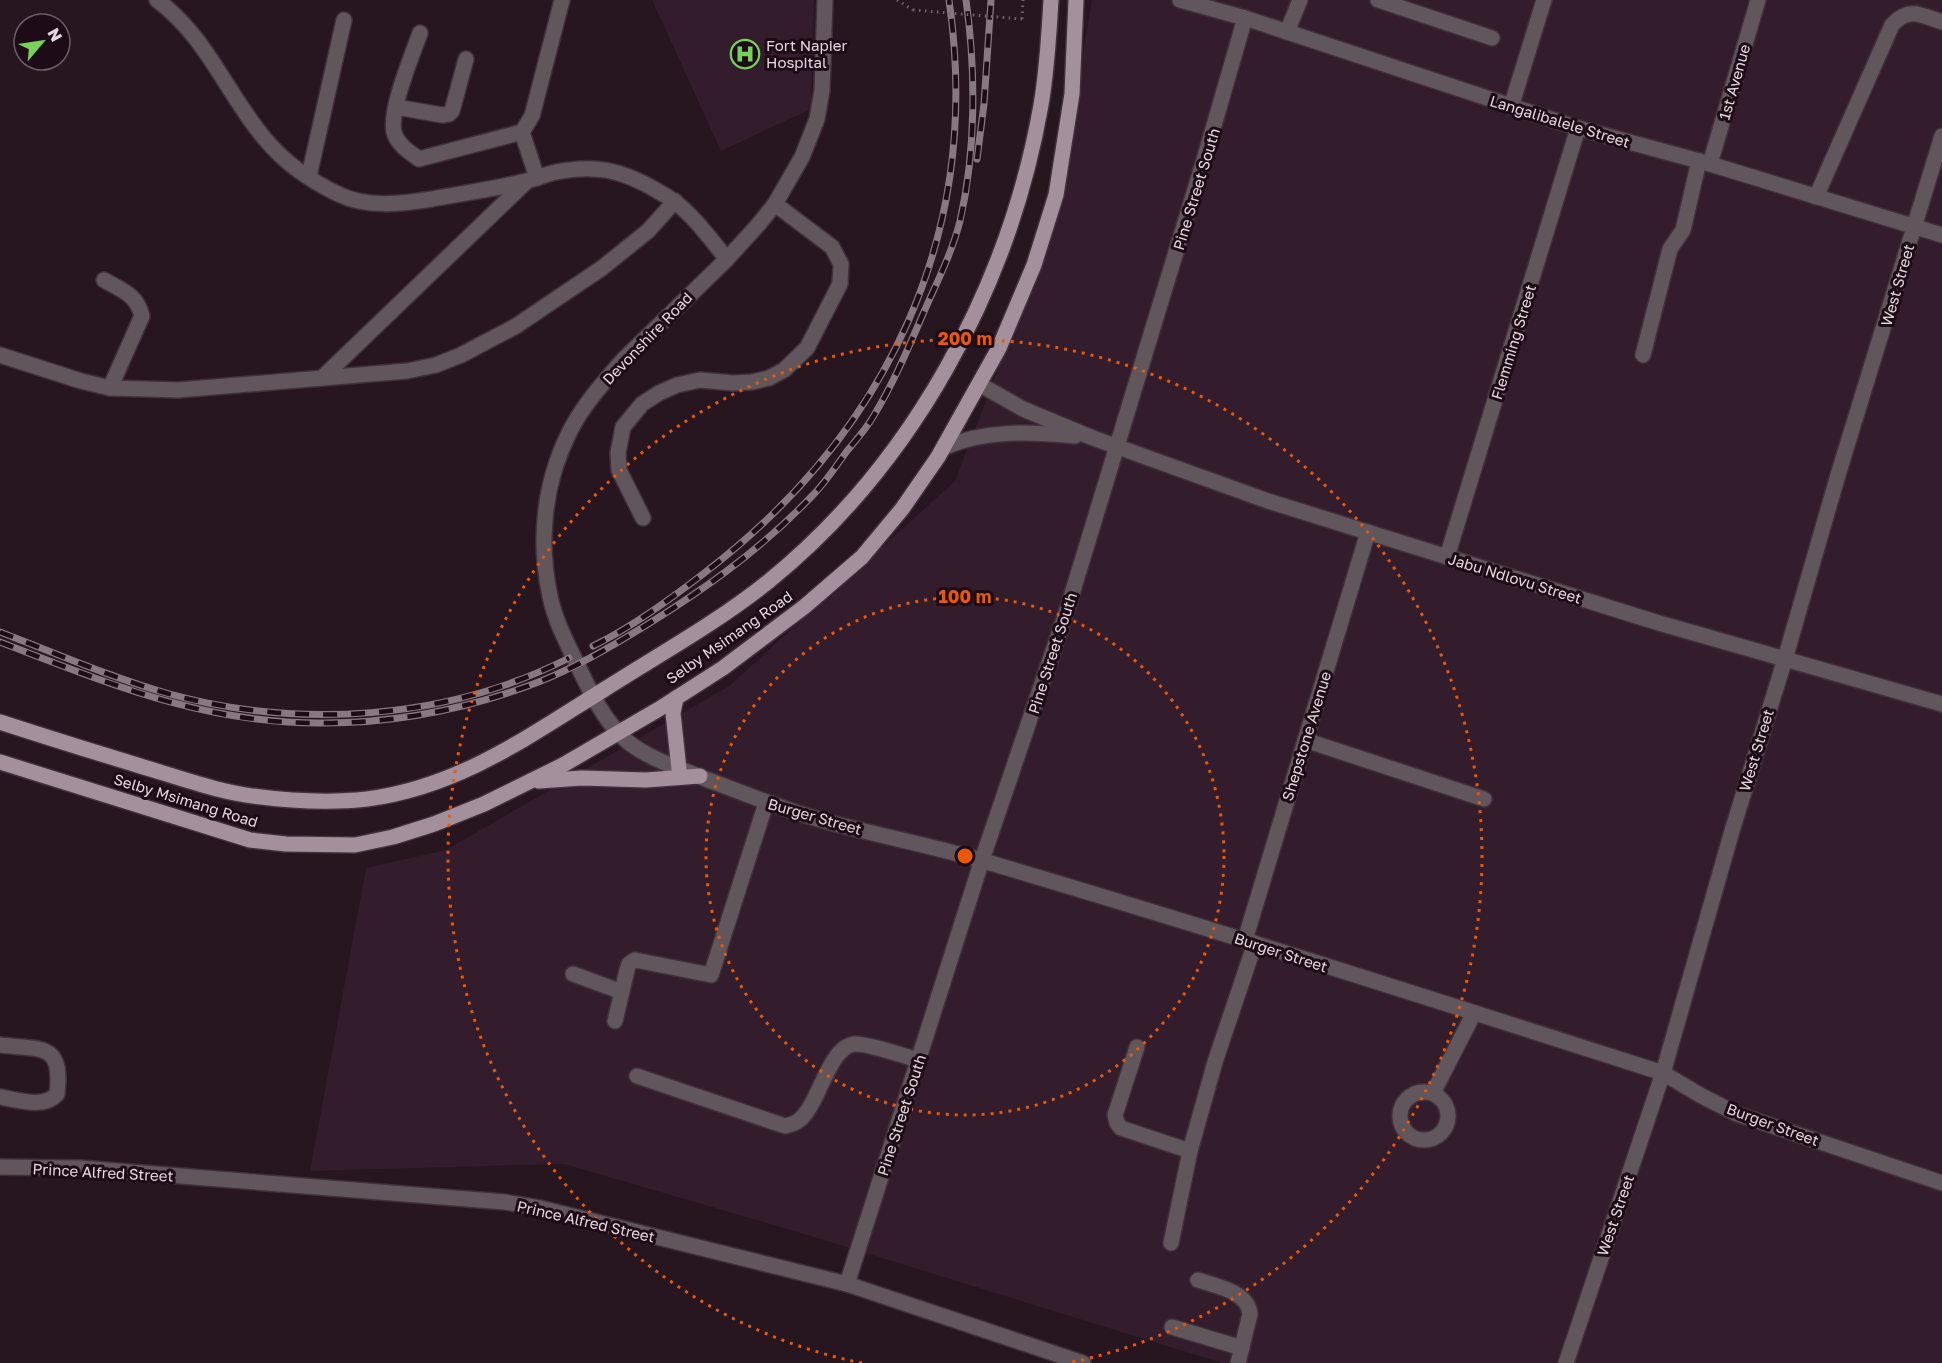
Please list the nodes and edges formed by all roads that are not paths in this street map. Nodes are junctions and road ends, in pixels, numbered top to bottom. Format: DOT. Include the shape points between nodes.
graph roads {
  1 [pos="157,0"];
  2 [pos="562,0"];
  3 [pos="825,0"];
  4 [pos="1052,0"];
  5 [pos="1076,0"];
  6 [pos="1180,0"];
  7 [pos="1300,0"];
  8 [pos="1378,0"];
  9 [pos="1544,0"];
  10 [pos="1758,0"];
  11 [pos="1245,18"];
  12 [pos="344,20"];
  13 [pos="1942,22"];
  14 [pos="1287,32"];
  15 [pos="420,33"];
  16 [pos="1492,38"];
  17 [pos="466,59"];
  18 [pos="396,107"];
  19 [pos="1510,107"];
  20 [pos="1578,128"];
  21 [pos="522,132"];
  22 [pos="1942,136"];
  23 [pos="1705,163"];
  24 [pos="1937,174"];
  25 [pos="309,176"];
  26 [pos="532,180"];
  27 [pos="1816,197"];
  28 [pos="675,201"];
  29 [pos="775,204"];
  30 [pos="1914,226"];
  31 [pos="1942,234"];
  32 [pos="727,259"];
  33 [pos="104,280"];
  34 [pos="0,355"];
  35 [pos="1643,355"];
  36 [pos="322,378"];
  37 [pos="979,384"];
  38 [pos="110,388"];
  39 [pos="1093,438"];
  40 [pos="1117,446"];
  41 [pos="943,448"];
  42 [pos="644,518"];
  43 [pos="1368,532"];
  44 [pos="1447,557"];
  45 [pos="1785,659"];
  46 [pos="592,696"];
  47 [pos="676,698"];
  48 [pos="1942,704"];
  49 [pos="0,722"];
  50 [pos="618,733"];
  51 [pos="1305,740"];
  52 [pos="0,762"];
  53 [pos="680,769"];
  54 [pos="700,776"];
  55 [pos="526,783"];
  56 [pos="1484,799"];
  57 [pos="766,803"];
  58 [pos="982,860"];
  59 [pos="1250,942"];
  60 [pos="573,974"];
  61 [pos="622,992"];
  62 [pos="1474,1013"];
  63 [pos="615,1021"];
  64 [pos="0,1045"];
  65 [pos="1137,1047"];
  66 [pos="918,1060"];
  67 [pos="1663,1073"];
  68 [pos="637,1076"];
  69 [pos="1433,1093"];
  70 [pos="0,1097"];
  71 [pos="1190,1151"];
  72 [pos="0,1167"];
  73 [pos="1942,1183"];
  74 [pos="1171,1244"];
  75 [pos="1198,1280"];
  76 [pos="847,1284"];
  77 [pos="1172,1327"];
  78 [pos="1242,1348"];
  79 [pos="1083,1363"];
  80 [pos="1238,1363"];
  81 [pos="1566,1363"];
  1 -- 25 [label="street" via="190,29 266,140"];
  2 -- 21 [label="street" via="532,116"];
  3 -- 29 [label="street, Devonshire Road" via="822,90 817,119 802,157"];
  4 -- 46 [label="main road, Selby Msimang Road" via="1041,104 1026,176 972,320 914,423 843,510 770,580 720,618"];
  5 -- 37 [label="main road, Selby Msimang Road" via="1072,94 1056,195 1034,265 999,348"];
  6 -- 11 [label="street, Langalibalele Street"];
  7 -- 14 [label="street"];
  8 -- 16 [label="street"];
  9 -- 19 [label="street"];
  10 -- 23 [label="street, 1st Avenue"];
  11 -- 14 [label="street, Langalibalele Street"];
  11 -- 40 [label="street, Pine Street South"];
  12 -- 25 [label="street"];
  13 -- 27 [label="street" via="1912,13 1892,25"];
  14 -- 19 [label="street, Langalibalele Street"];
  15 -- 18 [label="street"];
  17 -- 18 [label="street" via="449,114"];
  18 -- 21 [label="street" via="394,132 408,152 419,159"];
  19 -- 20 [label="street, Langalibalele Street"];
  20 -- 23 [label="street, Langalibalele Street"];
  20 -- 44 [label="street, Flemming Street"];
  21 -- 26 [label="street"];
  22 -- 24 [label="street, West Street"];
  23 -- 27 [label="street, Langalibalele Street"];
  23 -- 35 [label="street, 1st Avenue" via="1683,230 1670,249"];
  24 -- 30 [label="street, West Street"];
  25 -- 26 [label="street" via="339,194 381,203 407,203"];
  26 -- 28 [label="street" via="582,168 612,170 638,179"];
  26 -- 36 [label="street"];
  27 -- 30 [label="street, Langalibalele Street"];
  28 -- 32 [label="street"];
  28 -- 36 [label="street" via="648,231 602,268 516,326 461,355 407,371"];
  29 -- 32 [label="street, Devonshire Road"];
  29 -- 42 [label="street" via="831,247 841,264 840,284 807,348 784,370 752,382 700,380 677,385 642,404 623,428 618,453 619,470"];
  30 -- 31 [label="street, Langalibalele Street"];
  30 -- 45 [label="street, West Street"];
  32 -- 46 [label="street, Devonshire Road" via="607,377 581,412 554,472 544,526 550,598 560,630"];
  33 -- 38 [label="street" via="132,295 142,316"];
  34 -- 38 [label="street"];
  36 -- 38 [label="street" via="178,390"];
  37 -- 39 [label="street, Jabu Ndlovu Street" via="1023,409"];
  37 -- 41 [label="main road, Selby Msimang Road"];
  39 -- 40 [label="street, Jabu Ndlovu Street"];
  39 -- 41 [label="street, Jabu Ndlovu Street" via="993,434"];
  40 -- 43 [label="street, Jabu Ndlovu Street" via="1268,501"];
  40 -- 58 [label="street, Pine Street South" via="1068,607"];
  41 -- 47 [label="main road, Selby Msimang Road" via="902,509 862,557 804,607"];
  43 -- 44 [label="street, Jabu Ndlovu Street"];
  43 -- 51 [label="street, Shepstone Avenue"];
  44 -- 45 [label="street, Jabu Ndlovu Street"];
  45 -- 48 [label="street, Jabu Ndlovu Street"];
  45 -- 67 [label="street, West Street"];
  46 -- 49 [label="main road, Selby Msimang Road" via="479,765 434,784 363,799 265,798 220,790"];
  46 -- 50 [label="street, Devonshire Road"];
  47 -- 50 [label="main road, Selby Msimang Road"];
  47 -- 53 [label="main road" via="673,713"];
  50 -- 53 [label="street, Burger Street" via="653,758"];
  50 -- 55 [label="main road, Selby Msimang Road"];
  51 -- 56 [label="street"];
  51 -- 59 [label="street, Shepstone Avenue"];
  52 -- 55 [label="main road, Selby Msimang Road" via="250,840 317,846 355,845 393,837 484,804"];
  53 -- 54 [label="street, Burger Street"];
  54 -- 55 [label="main road"];
  54 -- 57 [label="street, Burger Street"];
  57 -- 58 [label="street, Burger Street"];
  57 -- 61 [label="street" via="711,975 635,960 629,964"];
  58 -- 59 [label="street, Burger Street"];
  58 -- 66 [label="street, Pine Street South"];
  59 -- 62 [label="street, Burger Street"];
  59 -- 71 [label="street, Shepstone Avenue"];
  60 -- 61 [label="street"];
  61 -- 63 [label="street"];
  62 -- 67 [label="street, Burger Street"];
  62 -- 69 [label="street"];
  64 -- 70 [label="street" via="51,1054 57,1062 59,1082 57,1094 49,1102"];
  65 -- 71 [label="street" via="1115,1115 1117,1123 1121,1128"];
  66 -- 68 [label="street" via="855,1044 845,1047 806,1114 785,1126"];
  66 -- 76 [label="street, Pine Street South"];
  67 -- 73 [label="street, Burger Street" via="1737,1114"];
  67 -- 81 [label="street, West Street"];
  71 -- 74 [label="street, Shepstone Avenue"];
  72 -- 76 [label="street, Prince Alfred Street" via="80,1168 505,1202"];
  75 -- 78 [label="street" via="1246,1301 1250,1314"];
  76 -- 79 [label="street, Prince Alfred Street"];
  77 -- 78 [label="street"];
  78 -- 80 [label="street"];
}
